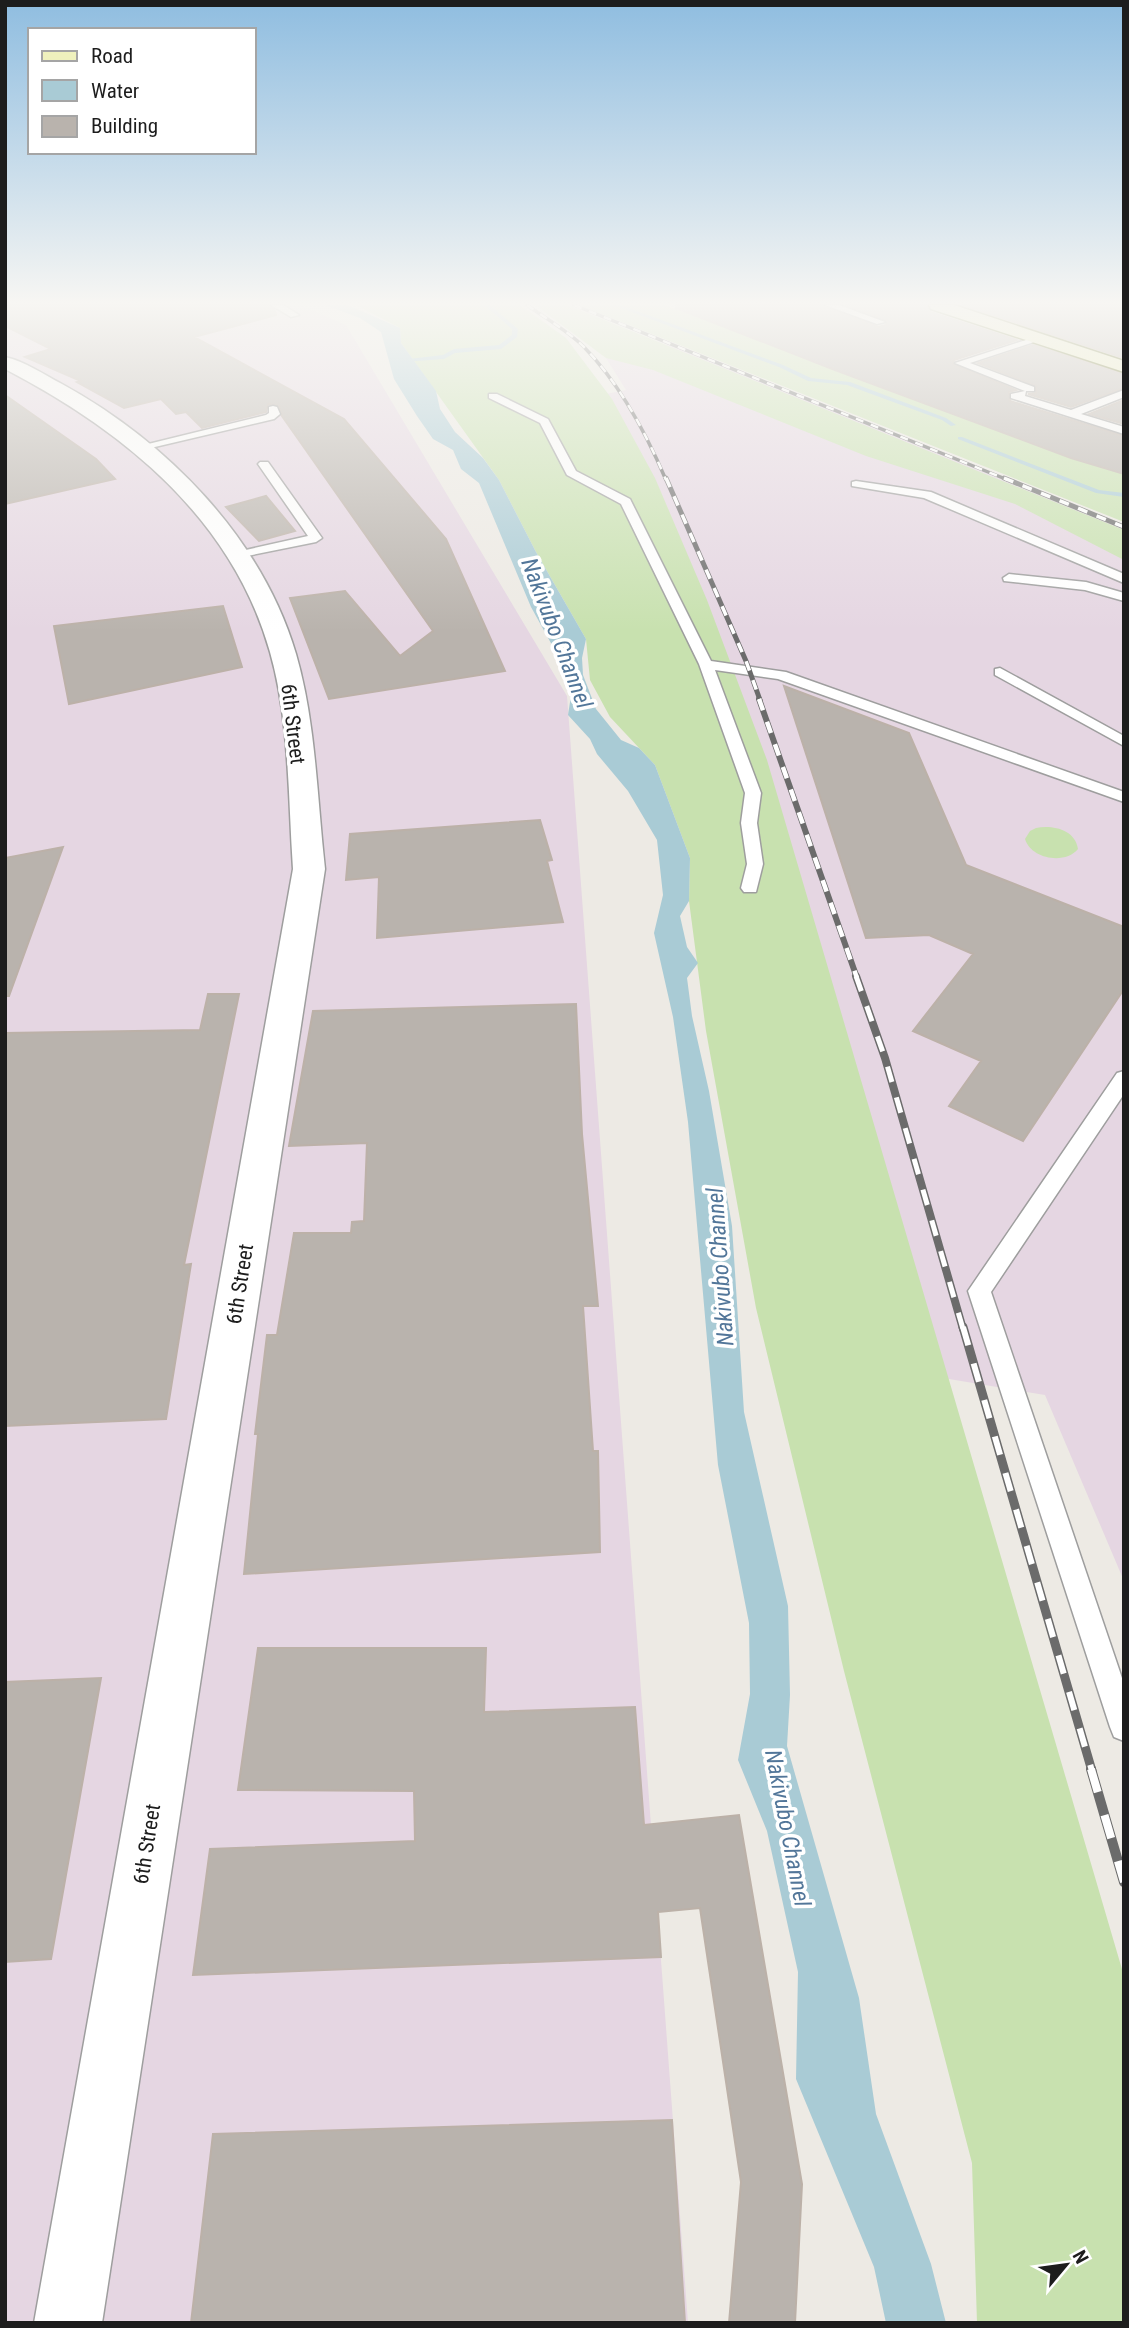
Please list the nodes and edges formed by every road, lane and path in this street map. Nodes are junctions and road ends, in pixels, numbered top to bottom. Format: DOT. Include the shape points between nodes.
graph roads {
  1 [pos="97,414"];
  2 [pos="275,414"];
  3 [pos="529,414"];
  4 [pos="1065,414"];
  5 [pos="1072,414"];
  6 [pos="1069,415"];
  7 [pos="1124,431"];
  8 [pos="142,447"];
  9 [pos="264,464"];
  10 [pos="856,484"];
  11 [pos="236,556"];
  12 [pos="1009,578"];
  13 [pos="1124,579"];
  14 [pos="1124,597"];
  15 [pos="706,664"];
  16 [pos="1000,672"];
  17 [pos="1124,741"];
  18 [pos="1124,797"];
  19 [pos="750,888"];
  20 [pos="1124,1078"];
  21 [pos="1124,1727"];
  22 [pos="68,2323"];
  1 -- 8 [label="street, 6th Street"];
  2 -- 8 [label="lane"];
  3 -- 15 [label="lane" via="544,421 571,473 626,502"];
  4 -- 6 [label="lane"];
  5 -- 6 [label="lane"];
  6 -- 7 [label="lane"];
  8 -- 11 [label="street, 6th Street" via="182,487"];
  9 -- 11 [label="lane" via="316,538"];
  10 -- 13 [label="lane" via="927,495"];
  11 -- 22 [label="street, 6th Street" via="265,602 283,653 309,869"];
  12 -- 14 [label="lane" via="1086,586"];
  15 -- 18 [label="lane" via="781,675"];
  15 -- 19 [label="lane" via="753,793 749,823 755,864"];
  16 -- 17 [label="lane"];
  20 -- 21 [label="lane" via="979,1291"];
}
